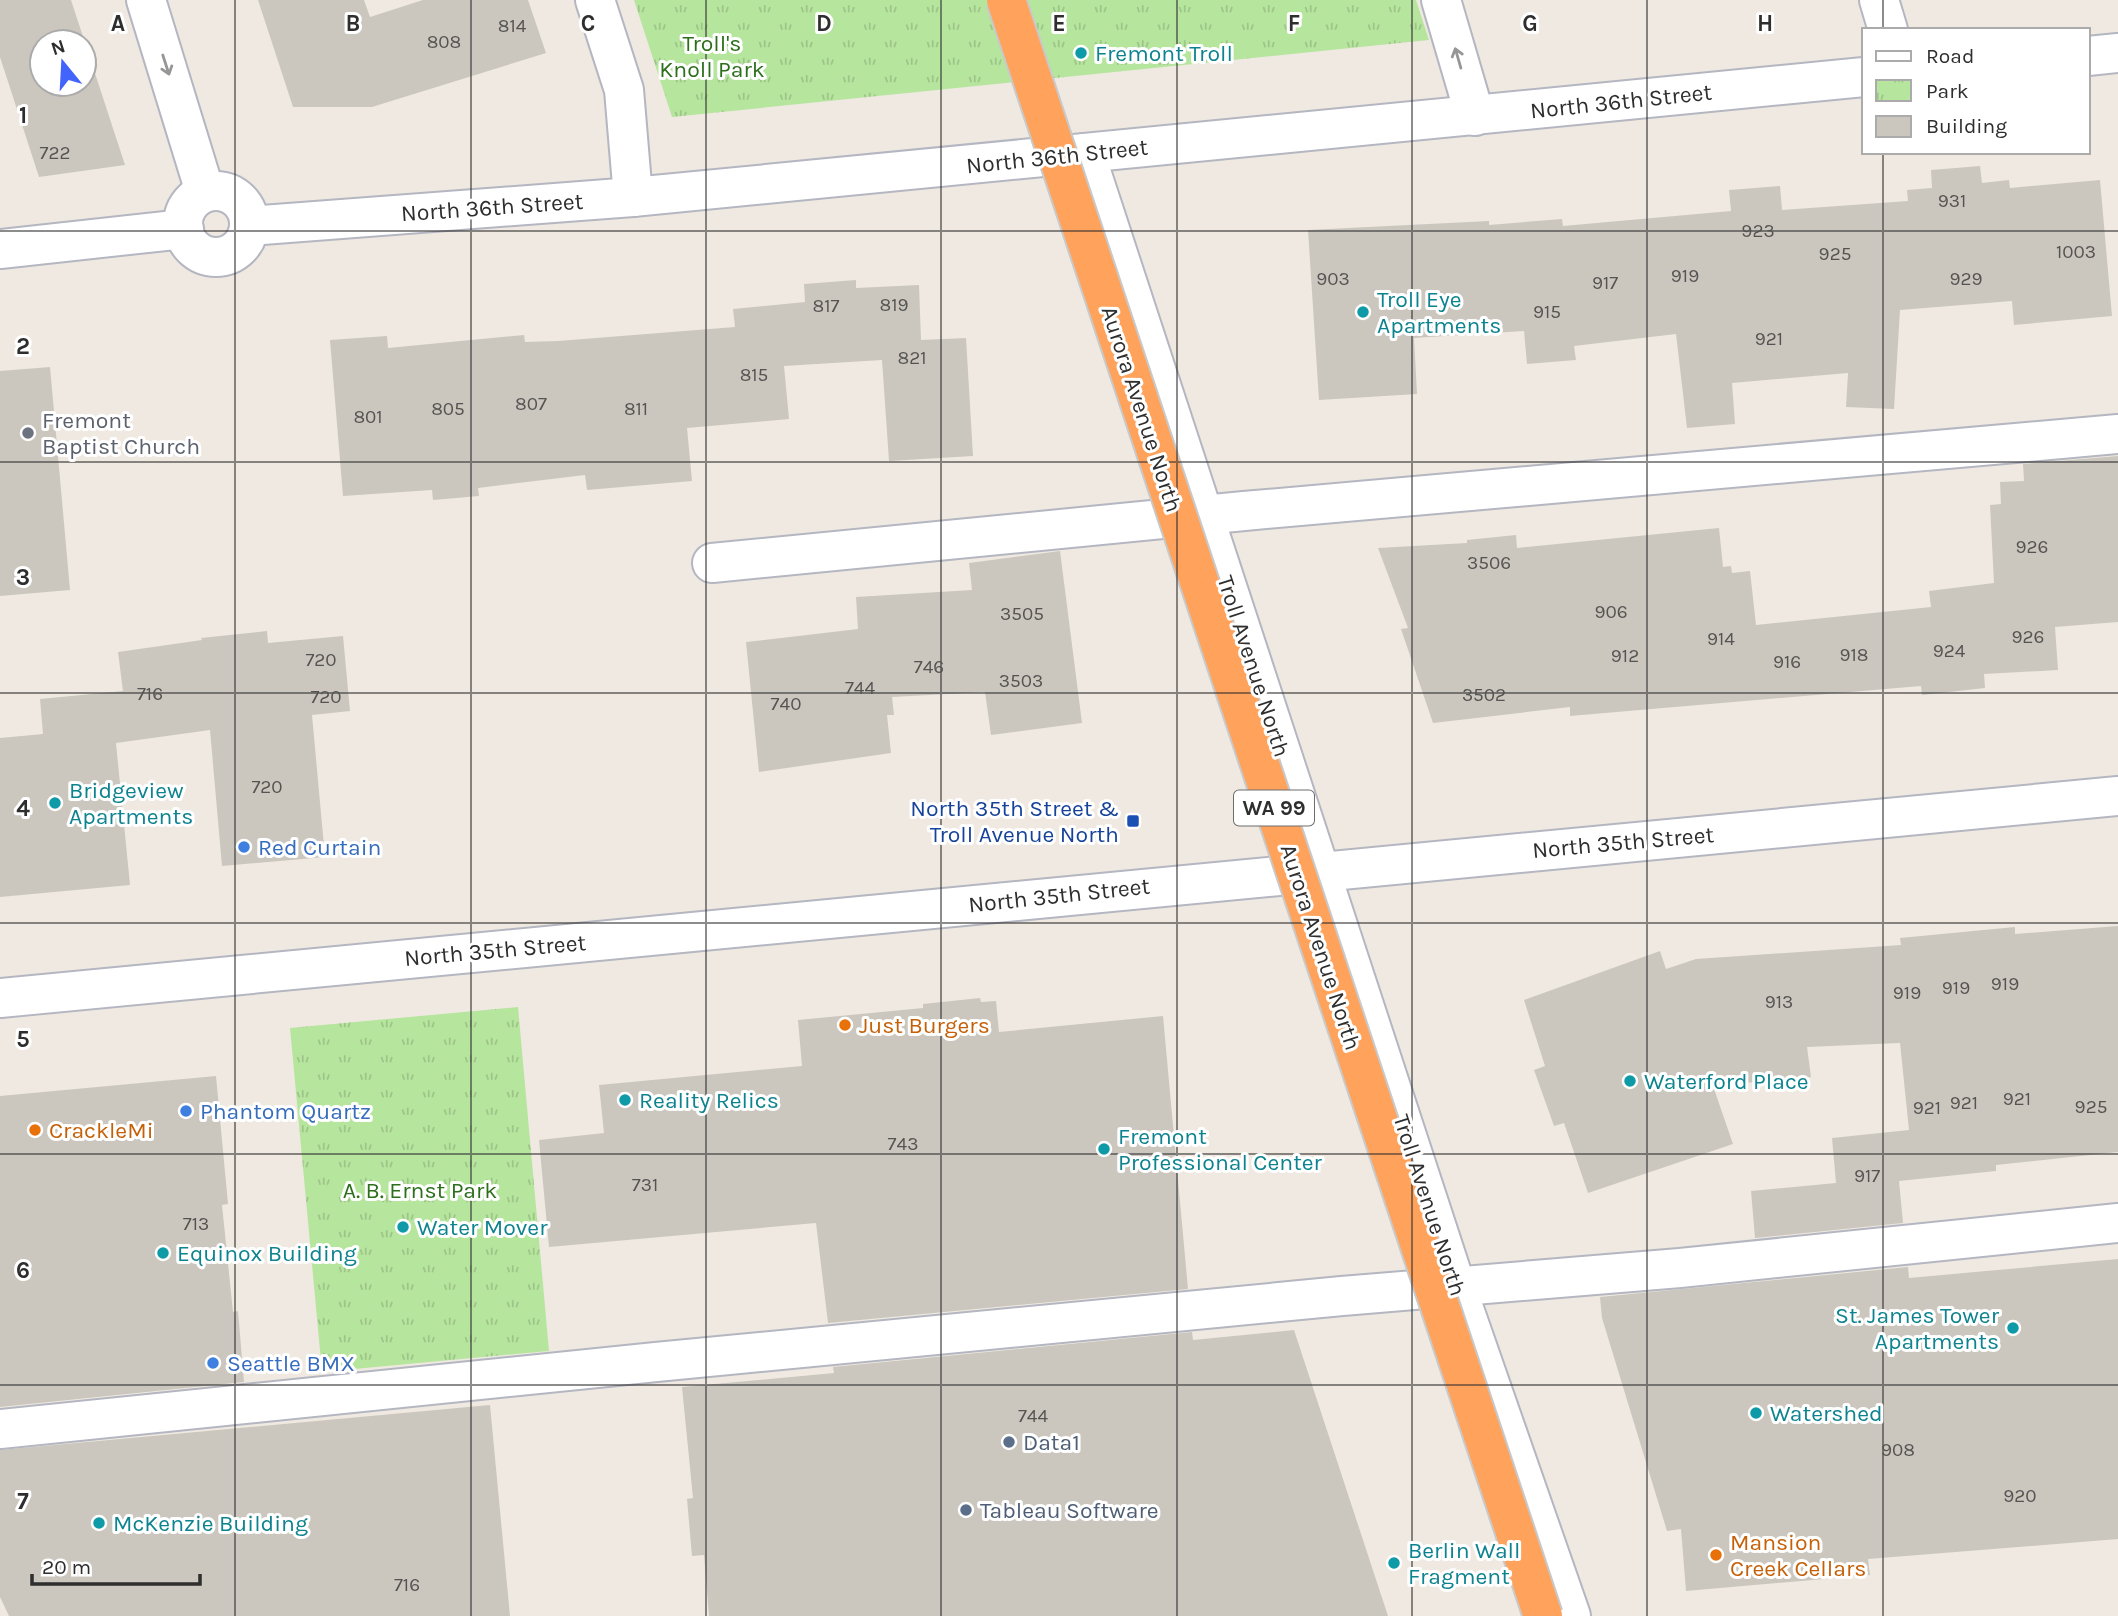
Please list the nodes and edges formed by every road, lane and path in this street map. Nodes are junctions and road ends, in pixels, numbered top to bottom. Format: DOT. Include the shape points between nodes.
graph roads {
  1 [pos="146,0"];
  2 [pos="594,0"];
  3 [pos="1006,0"];
  4 [pos="1441,0"];
  5 [pos="1879,0"];
  6 [pos="1887,28"];
  7 [pos="2118,53"];
  8 [pos="2090,56"];
  9 [pos="1862,77"];
  10 [pos="1475,116"];
  11 [pos="1085,153"];
  12 [pos="205,192"];
  13 [pos="633,197"];
  14 [pos="249,226"];
  15 [pos="184,229"];
  16 [pos="0,249"];
  17 [pos="2118,434"];
  18 [pos="1205,515"];
  19 [pos="712,563"];
  20 [pos="2118,796"];
  21 [pos="1321,871"];
  22 [pos="0,998"];
  23 [pos="2118,1223"];
  24 [pos="1456,1286"];
  25 [pos="0,1429"];
  26 [pos="1543,1616"];
  27 [pos="1571,1616"];
  1 -- 12 [label="street, one-way"];
  2 -- 13 [label="street" via="624,90"];
  3 -- 26 [label="highway, Aurora Avenue North / WA 99, bridge"];
  10 -- 4 [label="street, one-way"];
  5 -- 6 [label="street"];
  7 -- 8 [label="street"];
  9 -- 10 [label="street, North 36th Street"];
  10 -- 11 [label="street, North 36th Street"];
  11 -- 13 [label="street, North 36th Street"];
  11 -- 18 [label="street, Troll Avenue North"];
  12 -- 14 [label="street" via="220,190 240,201 247,209"];
  12 -- 15 [label="street" via="190,202"];
  13 -- 14 [label="street, North 36th Street"];
  14 -- 15 [label="street" via="237,250 217,257 196,250"];
  15 -- 16 [label="street"];
  17 -- 18 [label="street"];
  18 -- 19 [label="street"];
  18 -- 21 [label="street, Troll Avenue North"];
  20 -- 21 [label="street, North 35th Street"];
  21 -- 22 [label="street, North 35th Street"];
  21 -- 24 [label="street, Troll Avenue North"];
  23 -- 24 [label="street"];
  24 -- 25 [label="street"];
  24 -- 27 [label="street, Troll Avenue North"];
}
